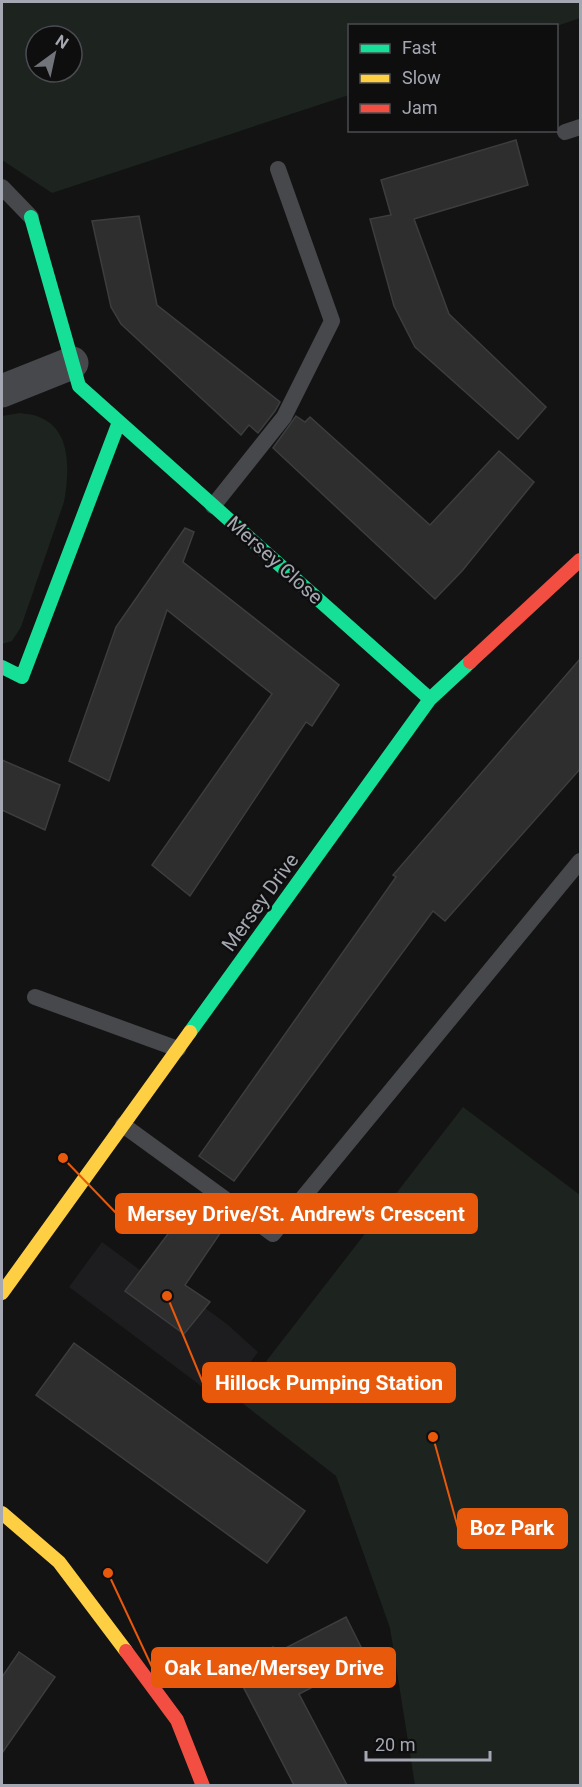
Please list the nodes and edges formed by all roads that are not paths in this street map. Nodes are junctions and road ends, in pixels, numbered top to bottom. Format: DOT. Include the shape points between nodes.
graph roads {
  1 [pos="278,169"];
  2 [pos="2,187"];
  3 [pos="31,217"];
  4 [pos="72,363"];
  5 [pos="2,391"];
  6 [pos="119,422"];
  7 [pos="213,506"];
  8 [pos="580,560"];
  9 [pos="2,668"];
  10 [pos="430,699"];
  11 [pos="580,861"];
  12 [pos="36,997"];
  13 [pos="178,1048"];
  14 [pos="123,1125"];
  15 [pos="2,1293"];
  16 [pos="2,1513"];
  17 [pos="204,1785"];
  1 -- 7 [label="lane" via="333,321 284,417"];
  2 -- 3 [label="lane"];
  3 -- 4 [label="street, Mersey Close"];
  4 -- 5 [label="street"];
  4 -- 6 [label="street, Mersey Close" via="79,386"];
  6 -- 7 [label="street, Mersey Close"];
  6 -- 9 [label="street" via="22,677"];
  7 -- 10 [label="street, Mersey Close"];
  8 -- 10 [label="street, Mersey Drive"];
  10 -- 13 [label="street, Mersey Drive"];
  11 -- 14 [label="lane" via="273,1234"];
  12 -- 13 [label="lane"];
  13 -- 14 [label="street, Mersey Drive"];
  14 -- 15 [label="street, Mersey Drive"];
  16 -- 17 [label="street" via="59,1562 177,1720"];
}
